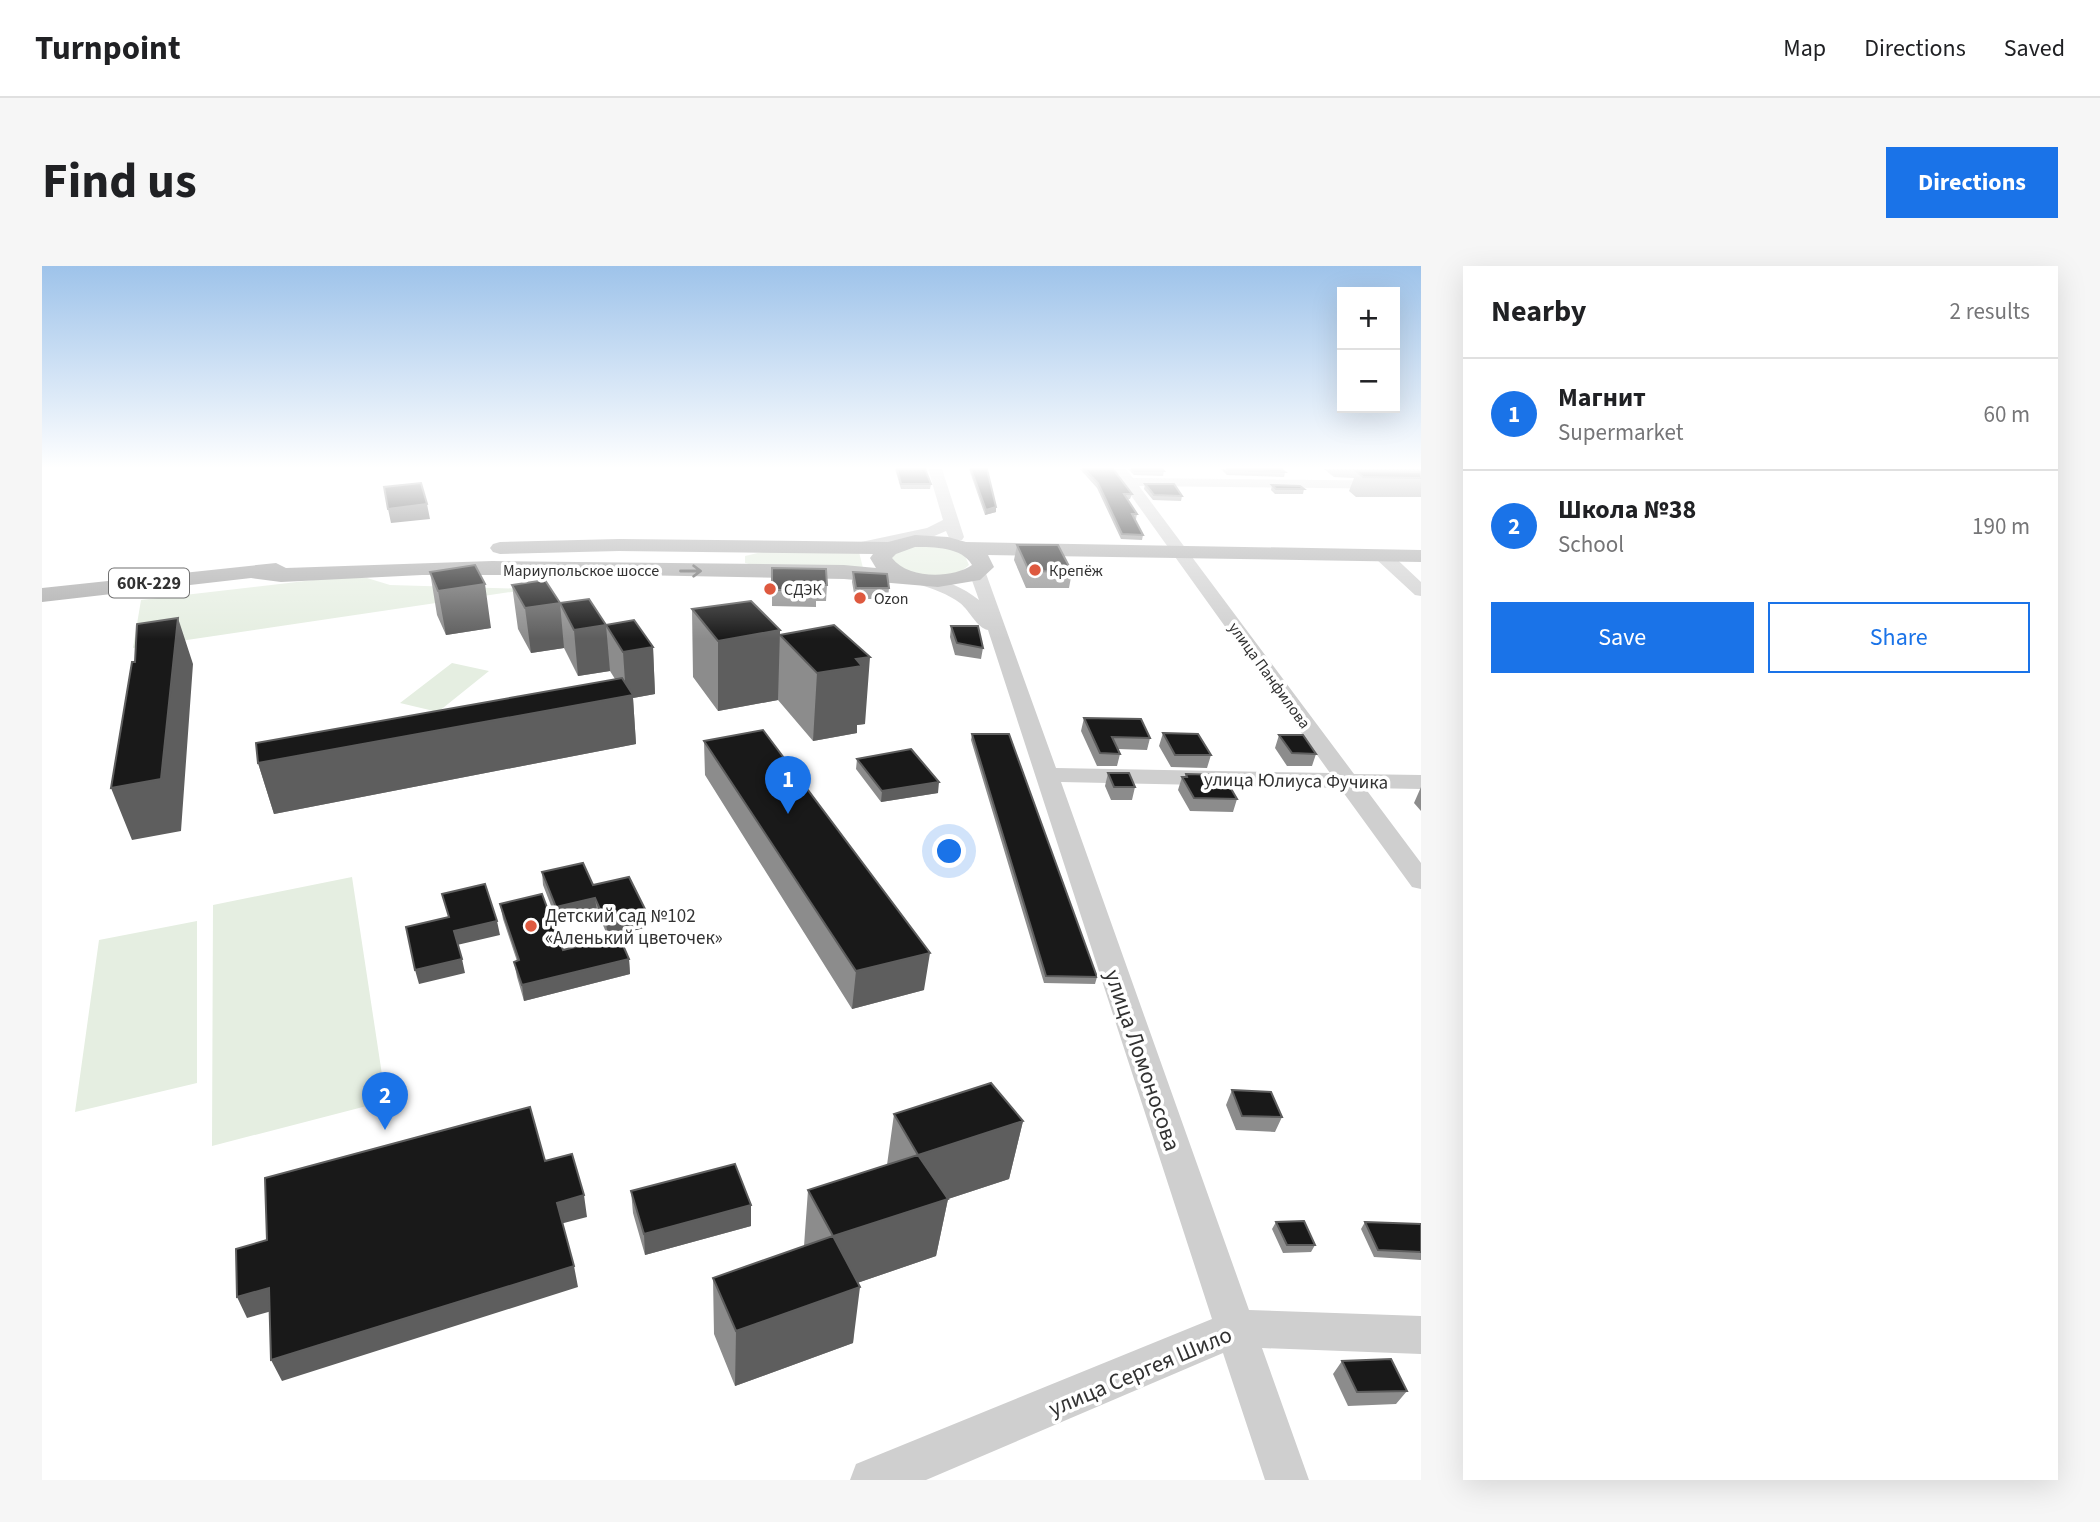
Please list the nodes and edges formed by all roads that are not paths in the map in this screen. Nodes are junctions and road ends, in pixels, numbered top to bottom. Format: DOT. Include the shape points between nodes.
graph roads {
  1 [pos="954,526"];
  2 [pos="1160,526"];
  3 [pos="957,536"];
  4 [pos="853,548"];
  5 [pos="888,548"];
  6 [pos="1075,549"];
  7 [pos="1179,552"];
  8 [pos="1382,555"];
  9 [pos="1421,556"];
  10 [pos="981,567"];
  11 [pos="256,573"];
  12 [pos="915,578"];
  13 [pos="1421,591"];
  14 [pos="42,595"];
  15 [pos="999,640"];
  16 [pos="1045,775"];
  17 [pos="1347,780"];
  18 [pos="1421,782"];
  19 [pos="1421,881"];
  20 [pos="1236,1328"];
  21 [pos="1421,1335"];
  22 [pos="872,1480"];
  23 [pos="1287,1480"];
  1 -- 3 [label="street"];
  2 -- 7 [label="street, улица Панфилова"];
  3 -- 4 [label="street" via="932,532"];
  3 -- 5 [label="main road, Мариупольское шоссе"];
  3 -- 6 [label="main road, Мариупольское шоссе" via="1010,549"];
  3 -- 10 [label="main road" via="978,555"];
  4 -- 5 [label="main road, Мариупольское шоссе"];
  4 -- 11 [label="main road, Мариупольское шоссе" via="528,547"];
  5 -- 12 [label="main road" via="882,562 892,572"];
  6 -- 7 [label="main road"];
  6 -- 10 [label="main road, Мариупольское шоссе" via="1016,552"];
  7 -- 8 [label="main road"];
  7 -- 17 [label="street, улица Панфилова"];
  8 -- 9 [label="main road"];
  8 -- 13 [label="street"];
  10 -- 12 [label="main road, Мариупольское шоссе" via="952,580"];
  10 -- 15 [label="street, улица Ломоносова"];
  11 -- 12 [label="main road, Мариупольское шоссе, one-way" via="852,572"];
  11 -- 14 [label="main road, Мариупольское шоссе / 60К-229"];
  12 -- 15 [label="street, улица Ломоносова" via="970,599"];
  15 -- 16 [label="street, улица Ломоносова"];
  16 -- 17 [label="street, улица Юлиуса Фучика"];
  16 -- 20 [label="street, улица Ломоносова"];
  17 -- 18 [label="street, улица Юлиуса Фучика"];
  17 -- 19 [label="street, улица Панфилова"];
  20 -- 21 [label="street, улица Сергея Шило"];
  20 -- 22 [label="street, улица Сергея Шило"];
  20 -- 23 [label="street, улица Ломоносова"];
}
